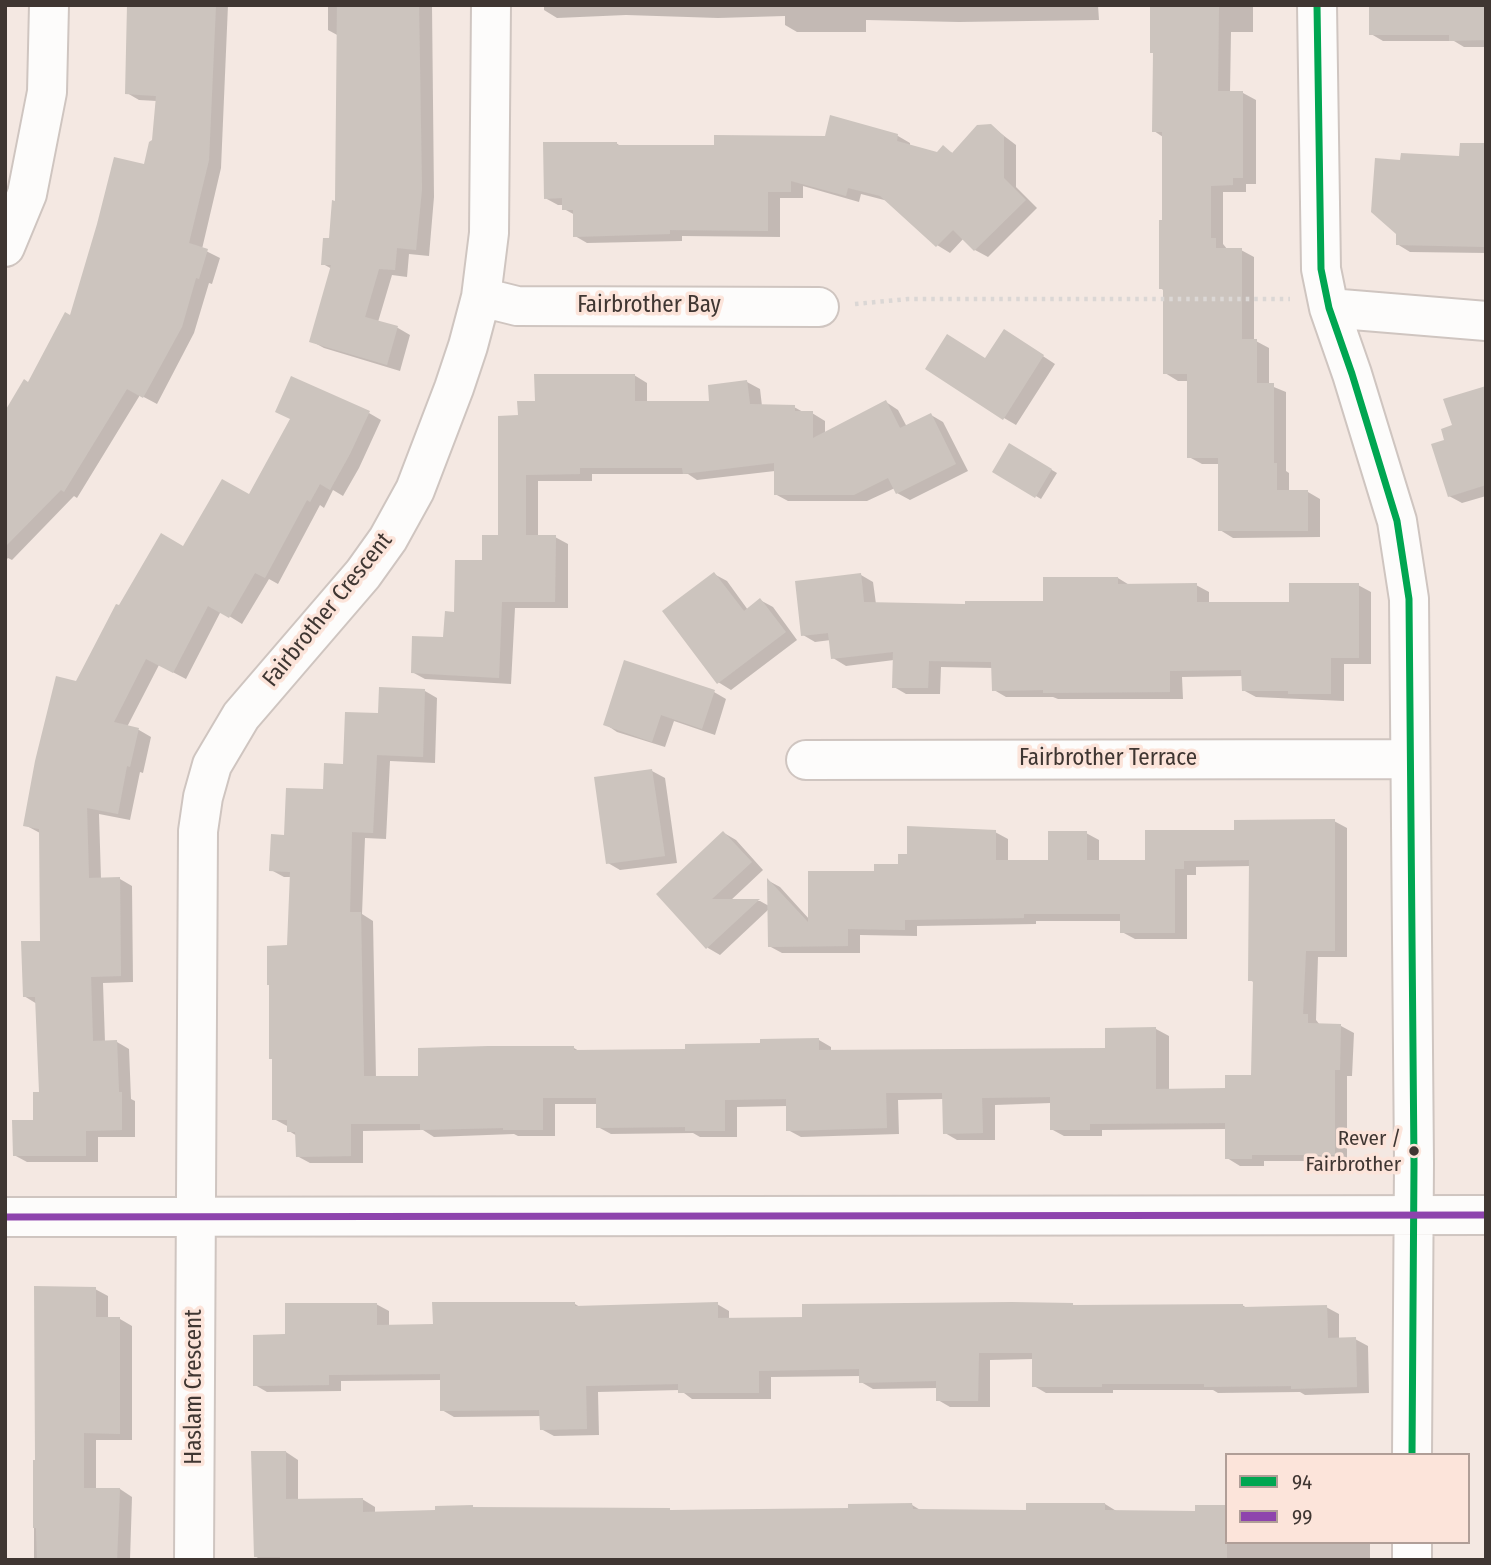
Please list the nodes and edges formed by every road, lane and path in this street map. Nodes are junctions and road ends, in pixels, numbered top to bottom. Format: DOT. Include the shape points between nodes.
graph roads {
  1 [pos="49,5"];
  2 [pos="491,5"];
  3 [pos="1317,5"];
  4 [pos="5,247"];
  5 [pos="481,297"];
  6 [pos="1312,304"];
  7 [pos="819,307"];
  8 [pos="1486,321"];
  9 [pos="1410,758"];
  10 [pos="806,760"];
  11 [pos="1414,1214"];
  12 [pos="196,1215"];
  13 [pos="1486,1215"];
  14 [pos="5,1217"];
  15 [pos="1412,1453"];
  16 [pos="194,1560"];
  1 -- 4 [label="street" via="47,92 27,194"];
  2 -- 5 [label="street, Fairbrother Crescent" via="489,233"];
  3 -- 6 [label="street" via="1321,269"];
  5 -- 7 [label="street, Fairbrother Bay" via="517,306"];
  5 -- 12 [label="street, Fairbrother Crescent" via="435,440 388,539 242,716 212,765 198,831"];
  6 -- 7 [label="path" via="901,300"];
  6 -- 8 [label="street"];
  6 -- 9 [label="street" via="1352,374 1397,521 1409,599"];
  9 -- 10 [label="street, Fairbrother Terrace"];
  9 -- 11 [label="street"];
  11 -- 12 [label="street"];
  11 -- 13 [label="street"];
  11 -- 15 [label="street"];
  12 -- 14 [label="street"];
  12 -- 16 [label="street, Haslam Crescent"];
}
